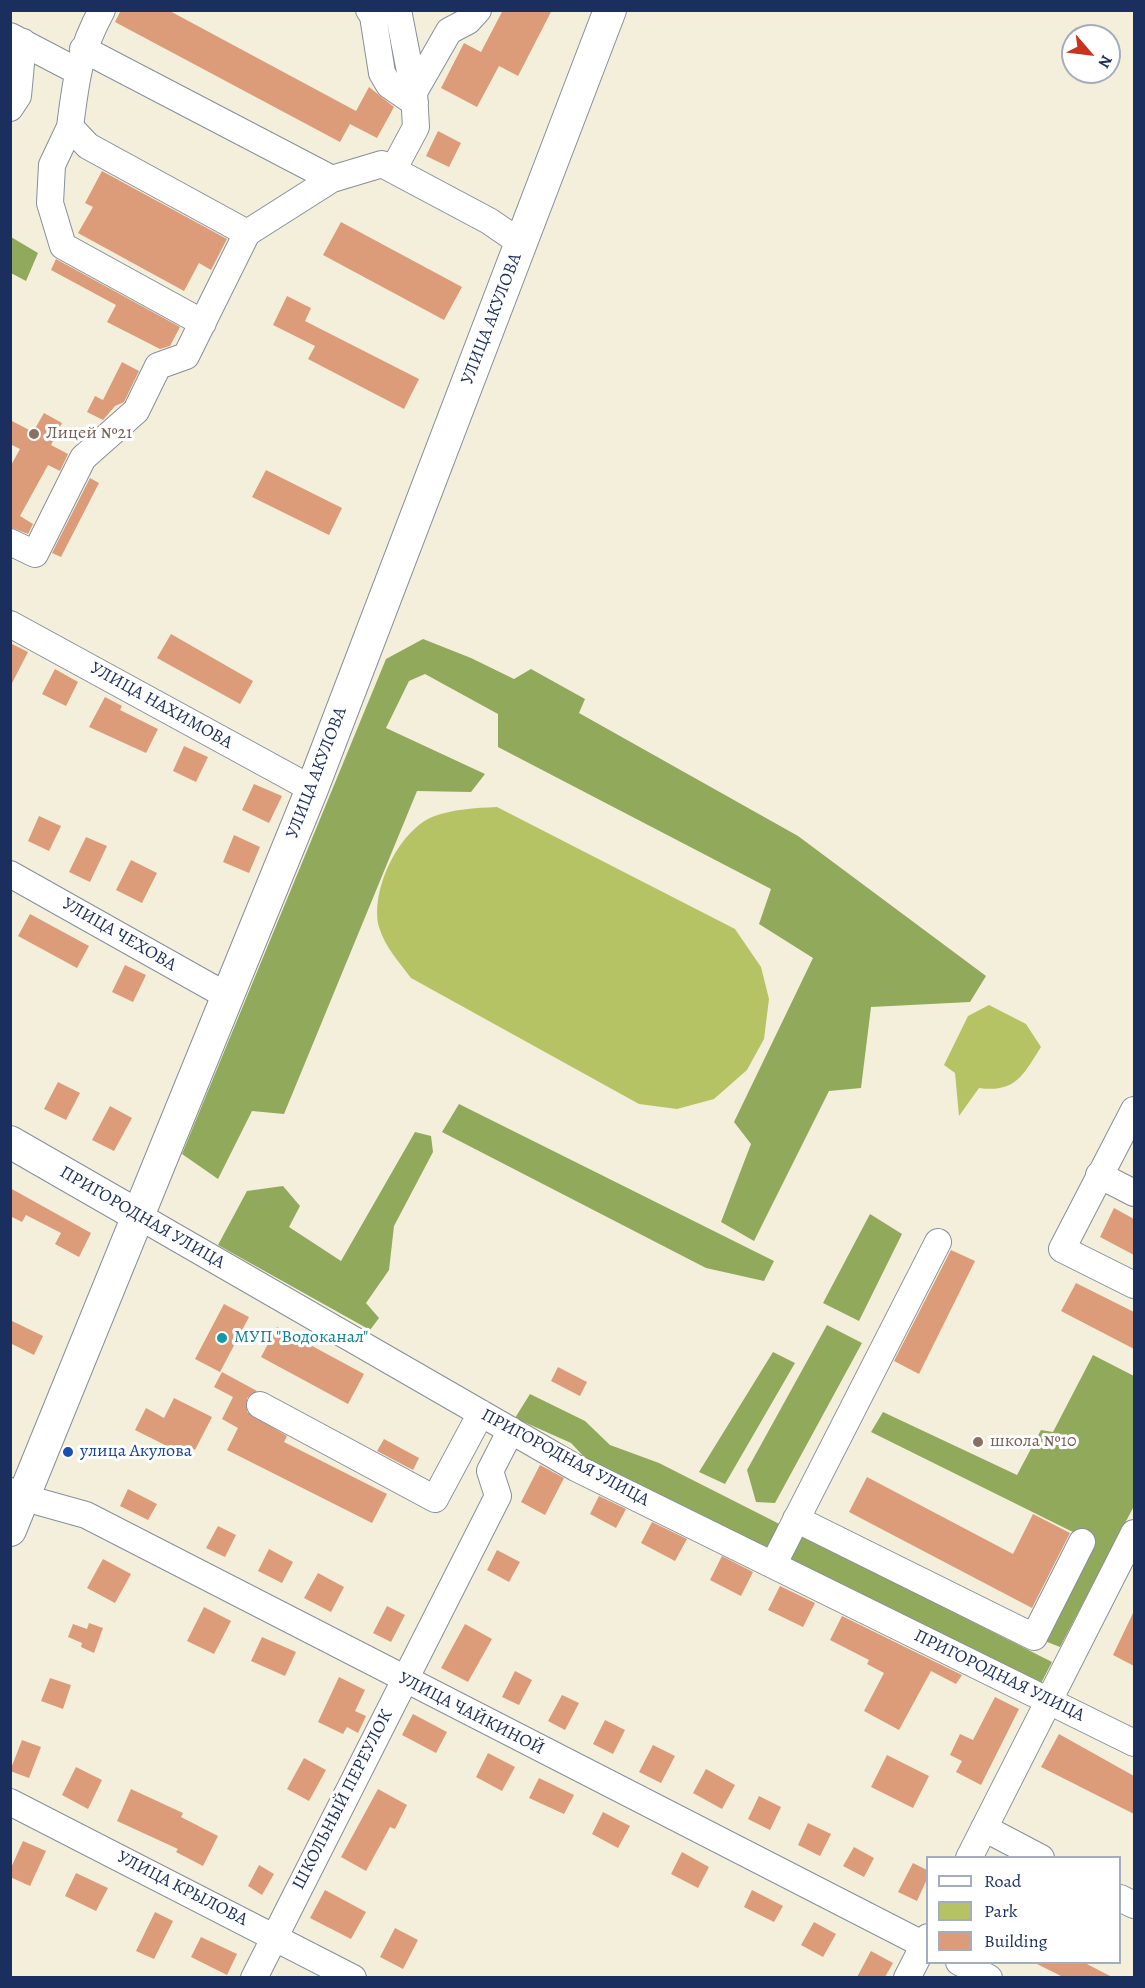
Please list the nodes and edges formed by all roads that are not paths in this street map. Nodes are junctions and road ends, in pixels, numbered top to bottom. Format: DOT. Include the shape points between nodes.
graph roads {
  1 [pos="102,10"];
  2 [pos="369,10"];
  3 [pos="398,10"];
  4 [pos="478,10"];
  5 [pos="610,10"];
  6 [pos="17,39"];
  7 [pos="80,60"];
  8 [pos="415,98"];
  9 [pos="10,108"];
  10 [pos="70,127"];
  11 [pos="393,170"];
  12 [pos="332,179"];
  13 [pos="247,233"];
  14 [pos="521,243"];
  15 [pos="203,323"];
  16 [pos="10,542"];
  17 [pos="10,624"];
  18 [pos="312,789"];
  19 [pos="10,874"];
  20 [pos="227,996"];
  21 [pos="1134,1110"];
  22 [pos="10,1142"];
  23 [pos="1099,1175"];
  24 [pos="1134,1193"];
  25 [pos="137,1215"];
  26 [pos="938,1242"];
  27 [pos="1134,1285"];
  28 [pos="260,1405"];
  29 [pos="481,1413"];
  30 [pos="511,1430"];
  31 [pos="17,1495"];
  32 [pos="796,1519"];
  33 [pos="10,1530"];
  34 [pos="1134,1533"];
  35 [pos="1082,1542"];
  36 [pos="773,1565"];
  37 [pos="404,1680"];
  38 [pos="1047,1700"];
  39 [pos="1134,1743"];
  40 [pos="10,1802"];
  41 [pos="984,1828"];
  42 [pos="970,1856"];
  43 [pos="1039,1856"];
  44 [pos="275,1935"];
  45 [pos="926,1943"];
  46 [pos="963,1964"];
  47 [pos="254,1977"];
  48 [pos="353,1977"];
  49 [pos="907,1977"];
  50 [pos="989,1977"];
  1 -- 7 [label="street"];
  2 -- 8 [label="street" via="374,16 382,73 390,85"];
  3 -- 8 [label="street"];
  4 -- 8 [label="street" via="468,21 448,31"];
  5 -- 14 [label="main road, УЛИЦА АКУЛОВА"];
  6 -- 7 [label="street"];
  6 -- 9 [label="street" via="18,96"];
  7 -- 10 [label="street"];
  7 -- 12 [label="street"];
  8 -- 11 [label="street" via="416,127"];
  10 -- 13 [label="street" via="88,146"];
  10 -- 15 [label="street" via="52,165 50,202 63,246"];
  11 -- 12 [label="street" via="382,164"];
  11 -- 14 [label="street" via="489,221"];
  12 -- 13 [label="street"];
  13 -- 15 [label="street"];
  14 -- 18 [label="main road, УЛИЦА АКУЛОВА"];
  15 -- 16 [label="street" via="186,356 158,366 136,411 83,458 34,554"];
  17 -- 18 [label="street, УЛИЦА НАХИМОВА"];
  18 -- 20 [label="main road, УЛИЦА АКУЛОВА"];
  19 -- 20 [label="street, УЛИЦА ЧЕХОВА"];
  20 -- 25 [label="main road, УЛИЦА АКУЛОВА"];
  21 -- 23 [label="street"];
  22 -- 25 [label="main road, ПРИГОРОДНАЯ УЛИЦА"];
  23 -- 24 [label="street"];
  23 -- 27 [label="street" via="1062,1249"];
  25 -- 29 [label="street, ПРИГОРОДНАЯ УЛИЦА"];
  25 -- 31 [label="main road, УЛИЦА АКУЛОВА"];
  26 -- 32 [label="street"];
  28 -- 29 [label="street" via="435,1499"];
  29 -- 30 [label="street, ПРИГОРОДНАЯ УЛИЦА"];
  30 -- 36 [label="street, ПРИГОРОДНАЯ УЛИЦА" via="576,1468"];
  30 -- 37 [label="street, ШКОЛЬНЫЙ ПЕРЕУЛОК" via="489,1471 498,1496"];
  31 -- 33 [label="main road, УЛИЦА АКУЛОВА"];
  31 -- 37 [label="street, УЛИЦА ЧАЙКИНОЙ" via="86,1515"];
  32 -- 35 [label="street" via="1034,1637"];
  32 -- 36 [label="street"];
  34 -- 38 [label="street"];
  36 -- 38 [label="street, ПРИГОРОДНАЯ УЛИЦА"];
  37 -- 44 [label="street, ШКОЛЬНЫЙ ПЕРЕУЛОК"];
  37 -- 45 [label="street, УЛИЦА ЧАЙКИНОЙ"];
  38 -- 39 [label="street, ПРИГОРОДНАЯ УЛИЦА"];
  38 -- 41 [label="street"];
  40 -- 44 [label="street, УЛИЦА КРЫЛОВА"];
  41 -- 42 [label="street"];
  41 -- 43 [label="street"];
  44 -- 47 [label="street, ШКОЛЬНЫЙ ПЕРЕУЛОК"];
  44 -- 48 [label="street, УЛИЦА КРЫЛОВА"];
  45 -- 49 [label="street"];
  46 -- 50 [label="street"];
}
